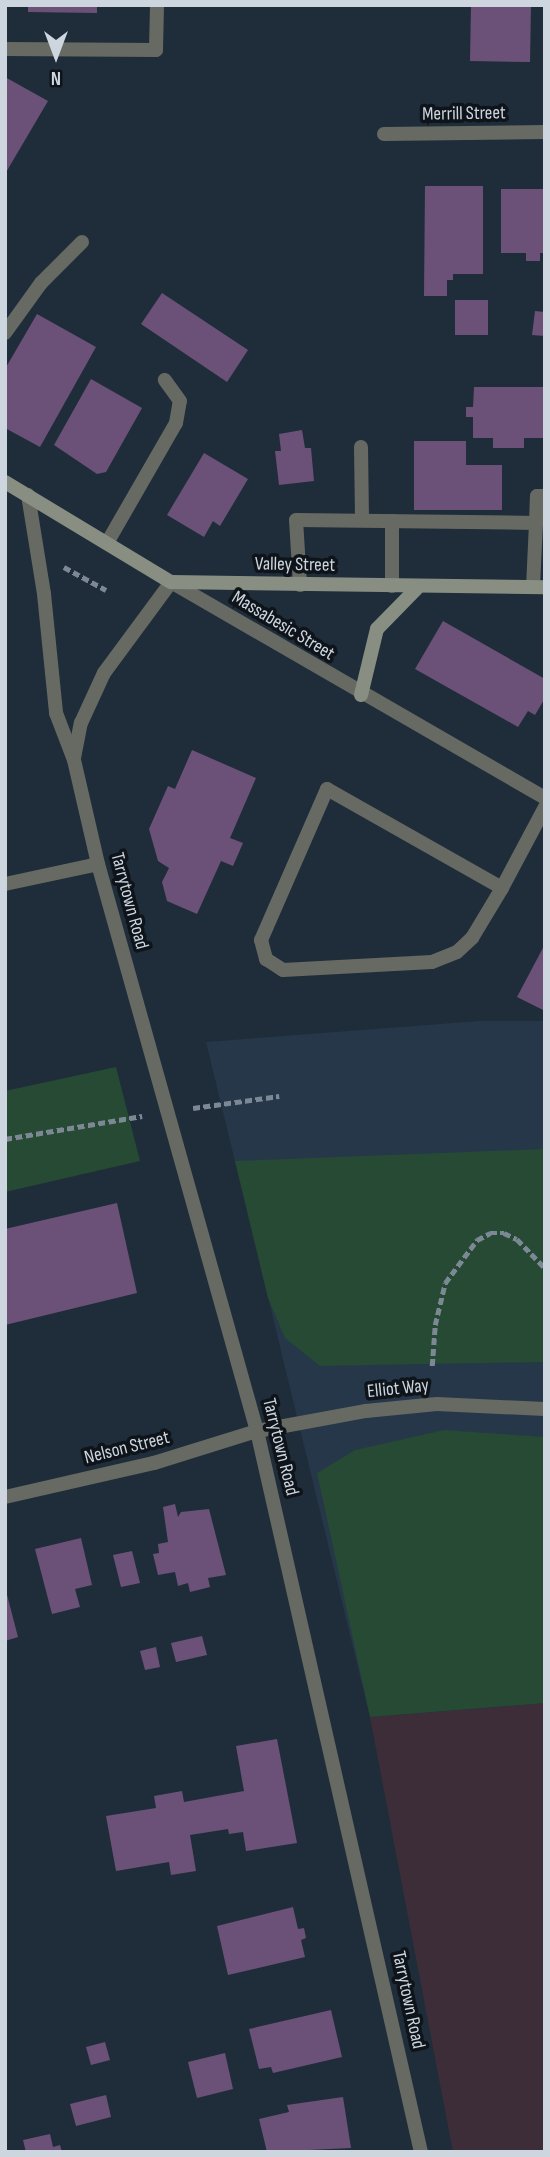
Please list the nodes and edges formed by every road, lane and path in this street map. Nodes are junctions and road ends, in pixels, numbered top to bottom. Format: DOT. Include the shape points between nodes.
graph roads {
  1 [pos="157,5"];
  2 [pos="5,49"];
  3 [pos="545,132"];
  4 [pos="384,134"];
  5 [pos="82,242"];
  6 [pos="5,333"];
  7 [pos="165,380"];
  8 [pos="361,447"];
  9 [pos="5,482"];
  10 [pos="27,495"];
  11 [pos="545,496"];
  12 [pos="362,520"];
  13 [pos="392,521"];
  14 [pos="536,523"];
  15 [pos="107,543"];
  16 [pos="56,562"];
  17 [pos="172,583"];
  18 [pos="300,585"];
  19 [pos="391,586"];
  20 [pos="418,587"];
  21 [pos="539,587"];
  22 [pos="106,590"];
  23 [pos="361,695"];
  24 [pos="74,760"];
  25 [pos="545,798"];
  26 [pos="545,807"];
  27 [pos="98,864"];
  28 [pos="5,884"];
  29 [pos="502,888"];
  30 [pos="279,1096"];
  31 [pos="167,1112"];
  32 [pos="5,1139"];
  33 [pos="545,1268"];
  34 [pos="432,1366"];
  35 [pos="545,1409"];
  36 [pos="257,1431"];
  37 [pos="5,1497"];
  38 [pos="421,2152"];
  1 -- 2 [label="street" via="156,50"];
  3 -- 4 [label="street, Merrill Street"];
  5 -- 6 [label="street" via="41,283"];
  7 -- 15 [label="street" via="180,401 176,423"];
  8 -- 12 [label="street"];
  9 -- 10 [label="main road, Massabesic Street"];
  10 -- 15 [label="main road, Massabesic Street"];
  10 -- 24 [label="street, Tarrytown Road" via="44,594 56,713"];
  11 -- 14 [label="street" via="537,496"];
  12 -- 13 [label="street"];
  12 -- 18 [label="street" via="296,520"];
  13 -- 14 [label="street"];
  13 -- 19 [label="street"];
  14 -- 21 [label="street"];
  15 -- 17 [label="main road, Massabesic Street"];
  16 -- 22 [label="path"];
  17 -- 18 [label="main road, Valley Street"];
  17 -- 23 [label="street, Massabesic Street"];
  17 -- 24 [label="street, Tarrytown Road" via="104,673 81,723"];
  18 -- 19 [label="main road, Valley Street"];
  19 -- 20 [label="main road, Valley Street"];
  20 -- 21 [label="main road, Valley Street"];
  20 -- 23 [label="main road" via="377,629"];
  23 -- 25 [label="street, Massabesic Street"];
  24 -- 27 [label="street, Tarrytown Road"];
  26 -- 29 [label="street"];
  27 -- 28 [label="street"];
  27 -- 31 [label="street, Tarrytown Road"];
  29 -- 29 [label="street" via="472,938 457,952 432,962 284,970 265,959 261,940 327,789"];
  30 -- 31 [label="path"];
  31 -- 32 [label="path"];
  31 -- 36 [label="street, Tarrytown Road"];
  33 -- 34 [label="path" via="505,1233 490,1233 477,1240 445,1283"];
  35 -- 36 [label="street, Elliot Way" via="437,1404 318,1418"];
  36 -- 37 [label="street, Nelson Street" via="154,1463"];
  36 -- 38 [label="street, Tarrytown Road"];
}
